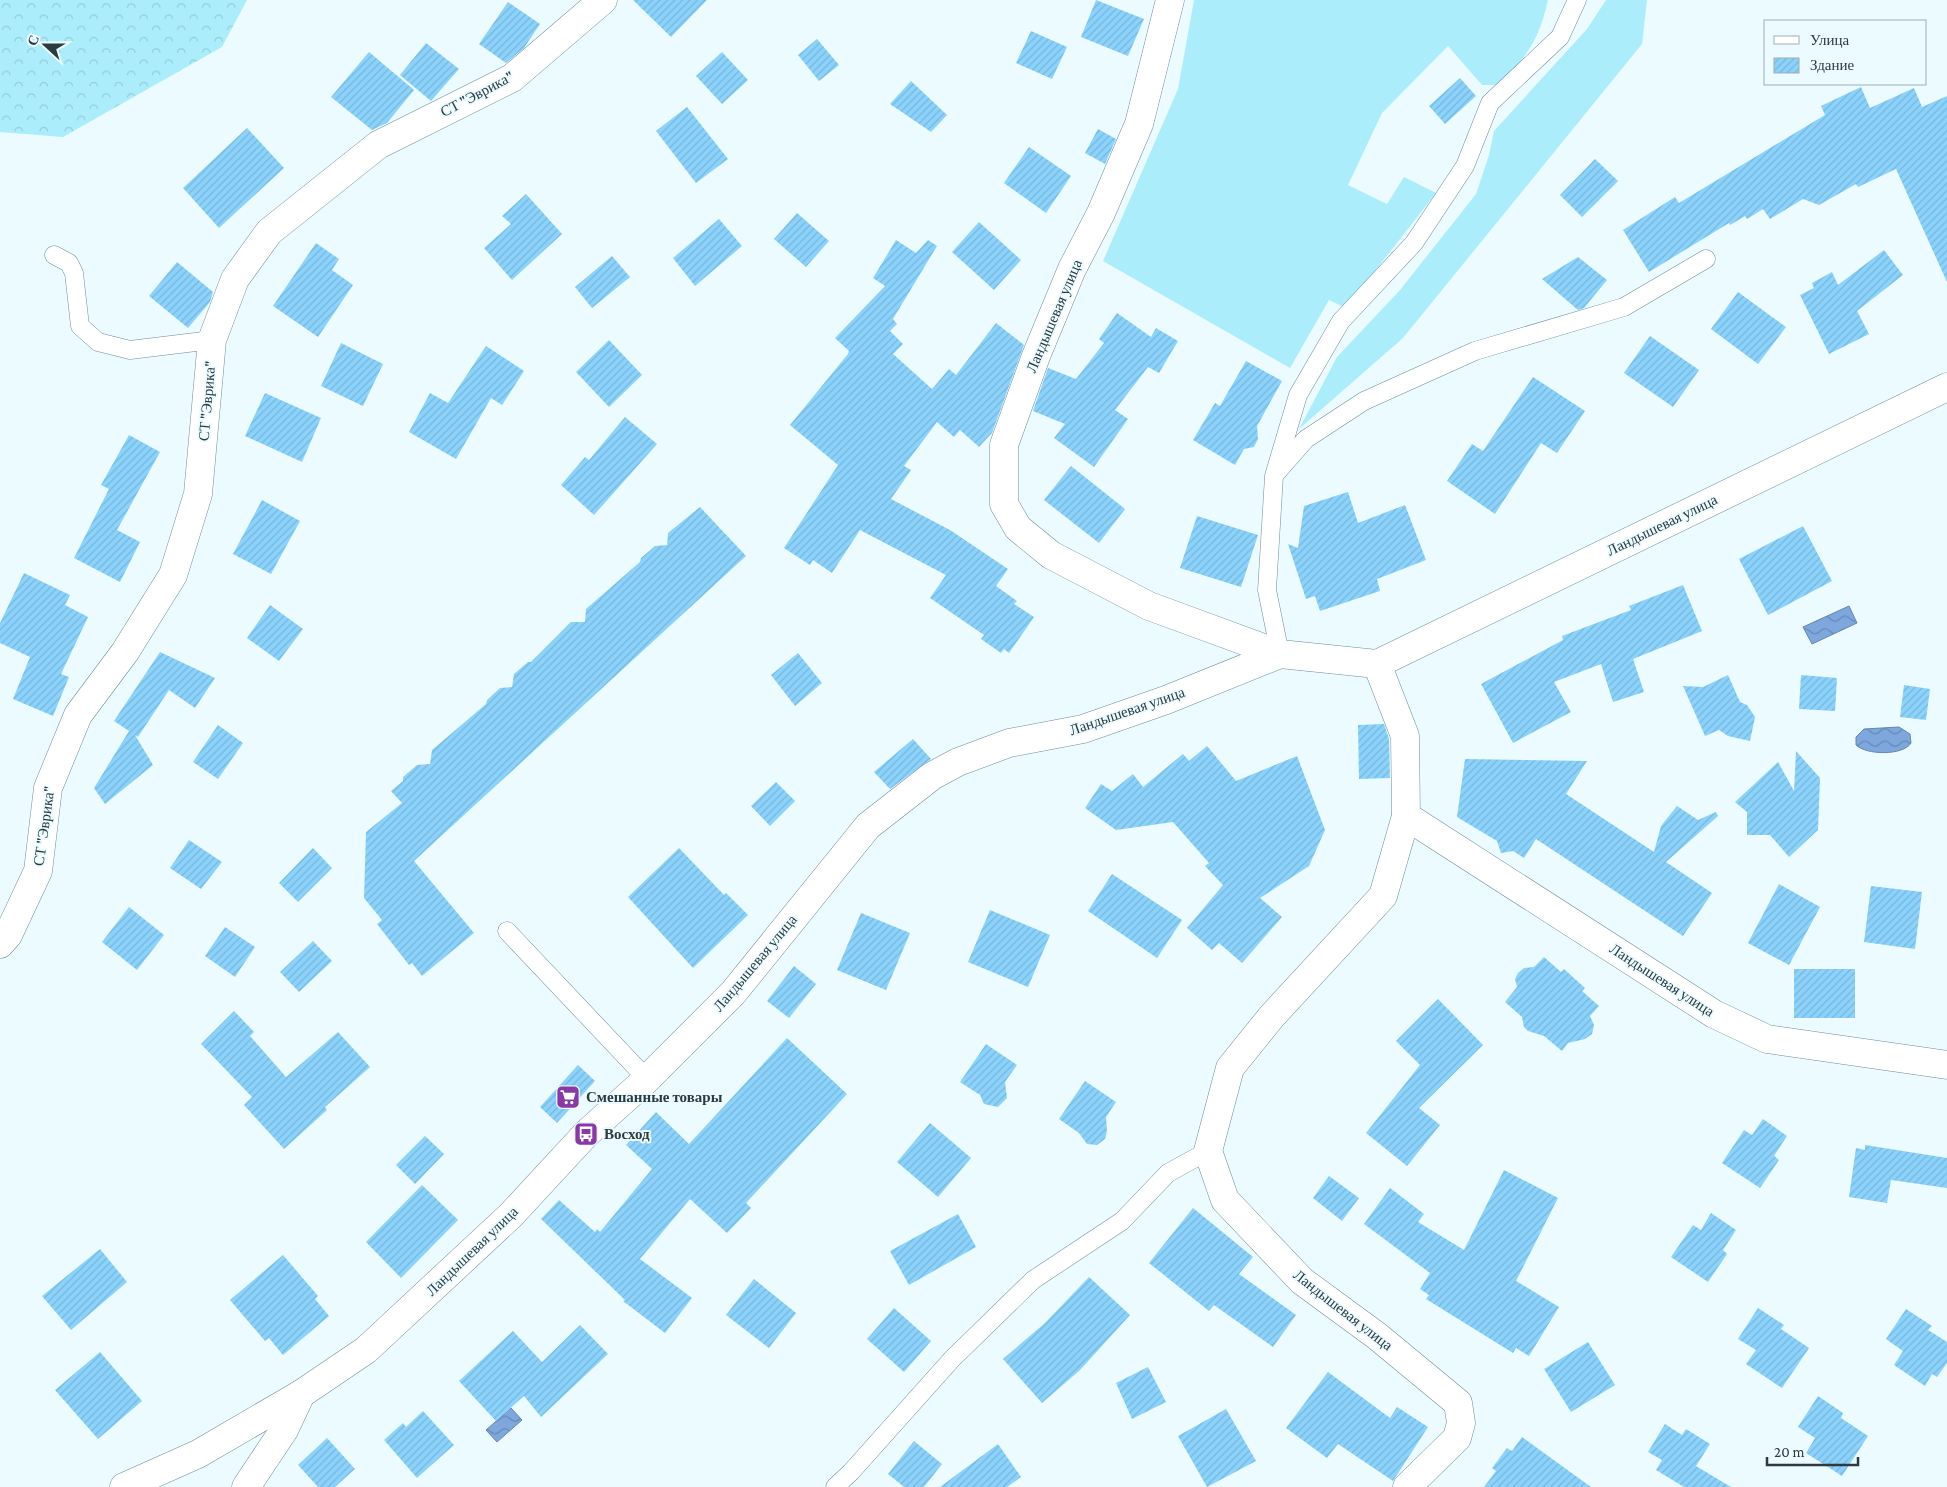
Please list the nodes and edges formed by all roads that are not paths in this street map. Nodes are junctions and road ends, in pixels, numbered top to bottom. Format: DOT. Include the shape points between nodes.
graph roads {
  1 [pos="603,0"];
  2 [pos="1170,0"];
  3 [pos="1578,0"];
  4 [pos="54,255"];
  5 [pos="1706,259"];
  6 [pos="212,340"];
  7 [pos="1947,387"];
  8 [pos="1274,476"];
  9 [pos="1280,654"];
  10 [pos="1377,664"];
  11 [pos="1406,816"];
  12 [pos="507,931"];
  13 [pos="0,944"];
  14 [pos="1947,1065"];
  15 [pos="647,1078"];
  16 [pos="1208,1151"];
  17 [pos="301,1394"];
  18 [pos="124,1487"];
  19 [pos="246,1487"];
  20 [pos="835,1487"];
  21 [pos="1407,1487"];
  1 -- 6 [label="street, СТ \"Эврика\"" via="512,78 378,145 269,232 235,279"];
  2 -- 9 [label="street, Ландышевая улица" via="1138,124 1101,213 1072,269 1004,445 1004,504 1018,528 1050,555 1149,606"];
  3 -- 8 [label="lane" via="1560,37 1490,104 1464,166 1414,244 1341,321 1298,395"];
  4 -- 6 [label="lane" via="69,263 74,273 80,326 98,342 130,350"];
  5 -- 8 [label="lane" via="1624,307 1475,351 1364,401 1306,439"];
  6 -- 13 [label="street, СТ \"Эврика\"" via="198,494 173,575 125,652 78,715 48,788 38,871 8,935"];
  7 -- 10 [label="street, Ландышевая улица"];
  8 -- 9 [label="lane" via="1267,590"];
  9 -- 10 [label="street, Ландышевая улица"];
  9 -- 15 [label="street, Ландышевая улица" via="1166,700 1083,729 1009,743 958,762 932,776 868,826 733,993"];
  10 -- 11 [label="street" via="1405,736"];
  11 -- 14 [label="street, Ландышевая улица" via="1714,1014 1766,1039"];
  11 -- 16 [label="street" via="1383,896 1272,1016 1230,1068"];
  12 -- 15 [label="lane"];
  15 -- 17 [label="street, Ландышевая улица" via="586,1134 511,1215 366,1350"];
  16 -- 20 [label="lane" via="1168,1173 1122,1221 1033,1280 952,1360"];
  16 -- 21 [label="street, Ландышевая улица" via="1225,1200 1302,1281 1458,1403 1461,1423 1457,1438"];
  17 -- 18 [label="street, Ландышевая улица" via="198,1454"];
  17 -- 19 [label="street" via="284,1430"];
}
